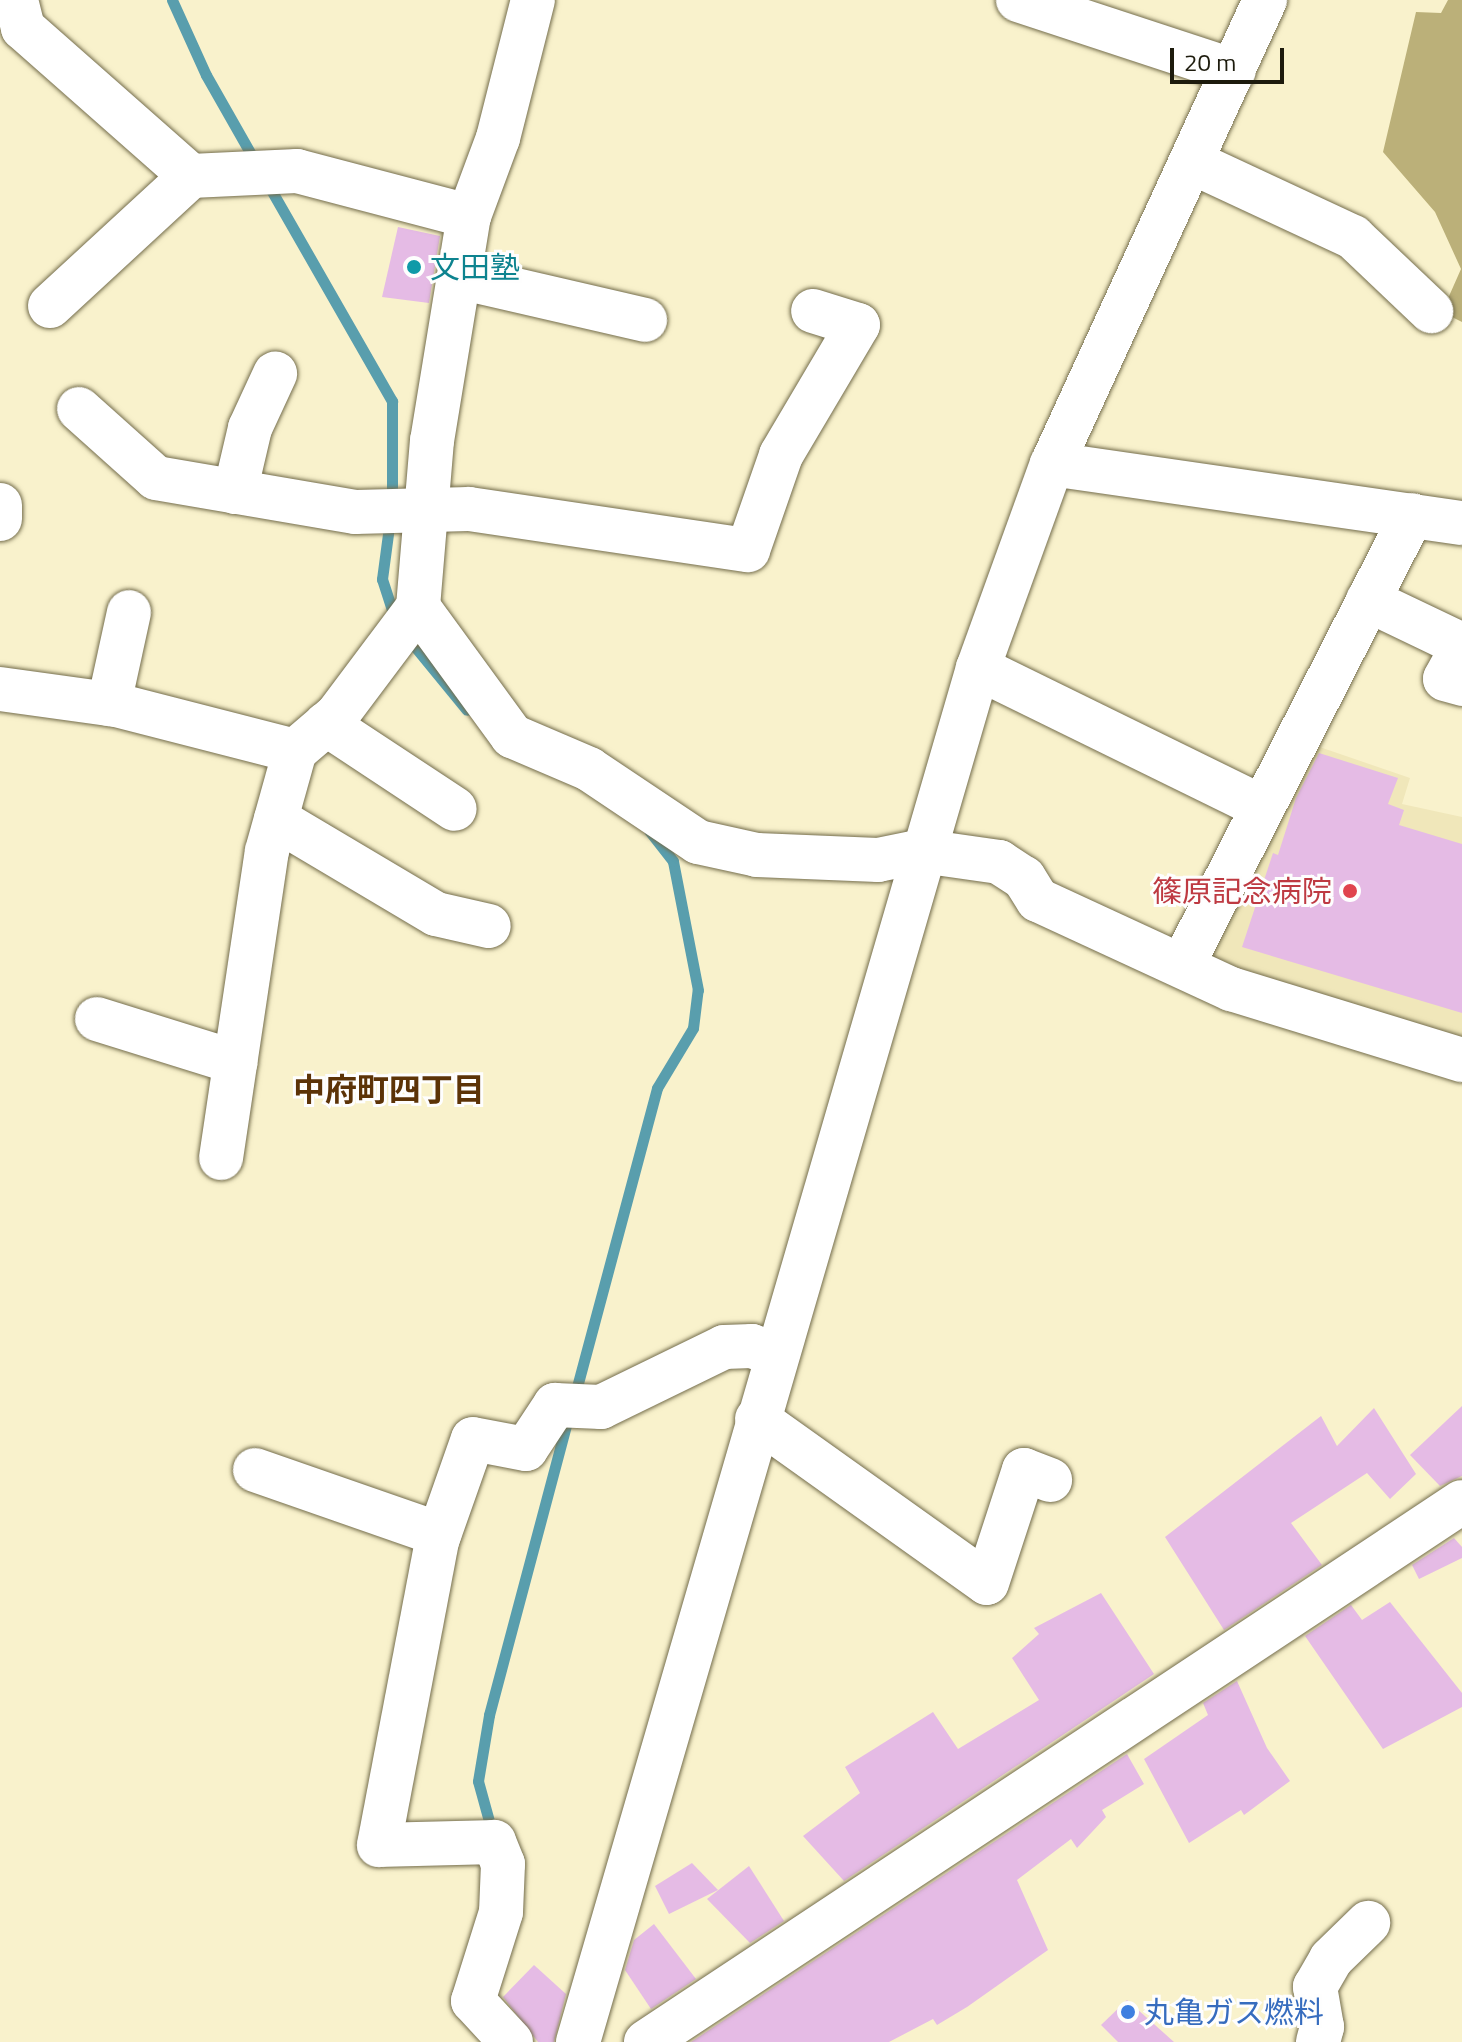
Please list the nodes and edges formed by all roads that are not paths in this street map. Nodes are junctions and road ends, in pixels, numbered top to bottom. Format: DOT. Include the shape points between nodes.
graph roads {
  1 [pos="533,0"];
  2 [pos="1018,0"];
  3 [pos="1265,0"];
  4 [pos="13,22"];
  5 [pos="1234,71"];
  6 [pos="1192,162"];
  7 [pos="191,176"];
  8 [pos="469,216"];
  9 [pos="459,277"];
  10 [pos="50,306"];
  11 [pos="813,311"];
  12 [pos="1431,311"];
  13 [pos="645,320"];
  14 [pos="275,374"];
  15 [pos="79,409"];
  16 [pos="1052,464"];
  17 [pos="235,492"];
  18 [pos="0,505"];
  19 [pos="408,511"];
  20 [pos="1412,515"];
  21 [pos="0,519"];
  22 [pos="1462,523"];
  23 [pos="1368,600"];
  24 [pos="129,612"];
  25 [pos="408,621"];
  26 [pos="1462,646"];
  27 [pos="978,668"];
  28 [pos="1462,684"];
  29 [pos="0,689"];
  30 [pos="109,704"];
  31 [pos="311,738"];
  32 [pos="1262,807"];
  33 [pos="455,809"];
  34 [pos="276,819"];
  35 [pos="922,851"];
  36 [pos="489,926"];
  37 [pos="1182,966"];
  38 [pos="97,1019"];
  39 [pos="1462,1060"];
  40 [pos="235,1062"];
  41 [pos="221,1158"];
  42 [pos="776,1355"];
  43 [pos="757,1419"];
  44 [pos="255,1470"];
  45 [pos="1050,1480"];
  46 [pos="1462,1502"];
  47 [pos="439,1534"];
  48 [pos="1368,1923"];
  49 [pos="511,2042"];
  50 [pos="578,2042"];
  51 [pos="646,2042"];
  52 [pos="1318,2042"];
  1 -- 8 [label="street" via="498,138"];
  2 -- 5 [label="street"];
  3 -- 5 [label="street"];
  4 -- 7 [label="street"];
  5 -- 6 [label="street"];
  6 -- 12 [label="street" via="1353,237"];
  6 -- 16 [label="street"];
  7 -- 8 [label="street" via="288,172"];
  7 -- 10 [label="street"];
  8 -- 9 [label="street"];
  9 -- 13 [label="street"];
  9 -- 19 [label="street"];
  11 -- 19 [label="street" via="858,325 781,455 748,550 469,509"];
  14 -- 17 [label="street" via="250,428"];
  15 -- 17 [label="street" via="156,478"];
  16 -- 20 [label="street"];
  16 -- 27 [label="street"];
  17 -- 19 [label="street"];
  18 -- 21 [label="street"];
  19 -- 25 [label="street"];
  20 -- 22 [label="street"];
  20 -- 23 [label="street"];
  23 -- 26 [label="street"];
  23 -- 32 [label="street"];
  24 -- 30 [label="street"];
  25 -- 31 [label="street"];
  25 -- 35 [label="street" via="512,736 589,769 698,842 757,855 878,860"];
  26 -- 28 [label="street" via="1445,679"];
  27 -- 32 [label="street"];
  27 -- 35 [label="street"];
  29 -- 30 [label="street"];
  30 -- 31 [label="street"];
  31 -- 33 [label="street"];
  31 -- 34 [label="street"];
  32 -- 37 [label="street"];
  34 -- 36 [label="street" via="436,914"];
  34 -- 40 [label="street"];
  35 -- 37 [label="street" via="999,862 1024,878 1038,900"];
  35 -- 42 [label="street"];
  37 -- 39 [label="street" via="1231,989"];
  38 -- 40 [label="street"];
  40 -- 41 [label="street"];
  42 -- 43 [label="street"];
  42 -- 47 [label="street" via="752,1346 724,1347 601,1407 568,1407 526,1449 473,1439"];
  43 -- 45 [label="street" via="987,1583 1024,1470"];
  43 -- 50 [label="street"];
  44 -- 47 [label="street"];
  46 -- 51 [label="street"];
  47 -- 49 [label="street" via="379,1845 494,1842 503,1864 501,1912 473,2001"];
  48 -- 52 [label="street" via="1331,1959 1315,1987 1322,2027"];
}
